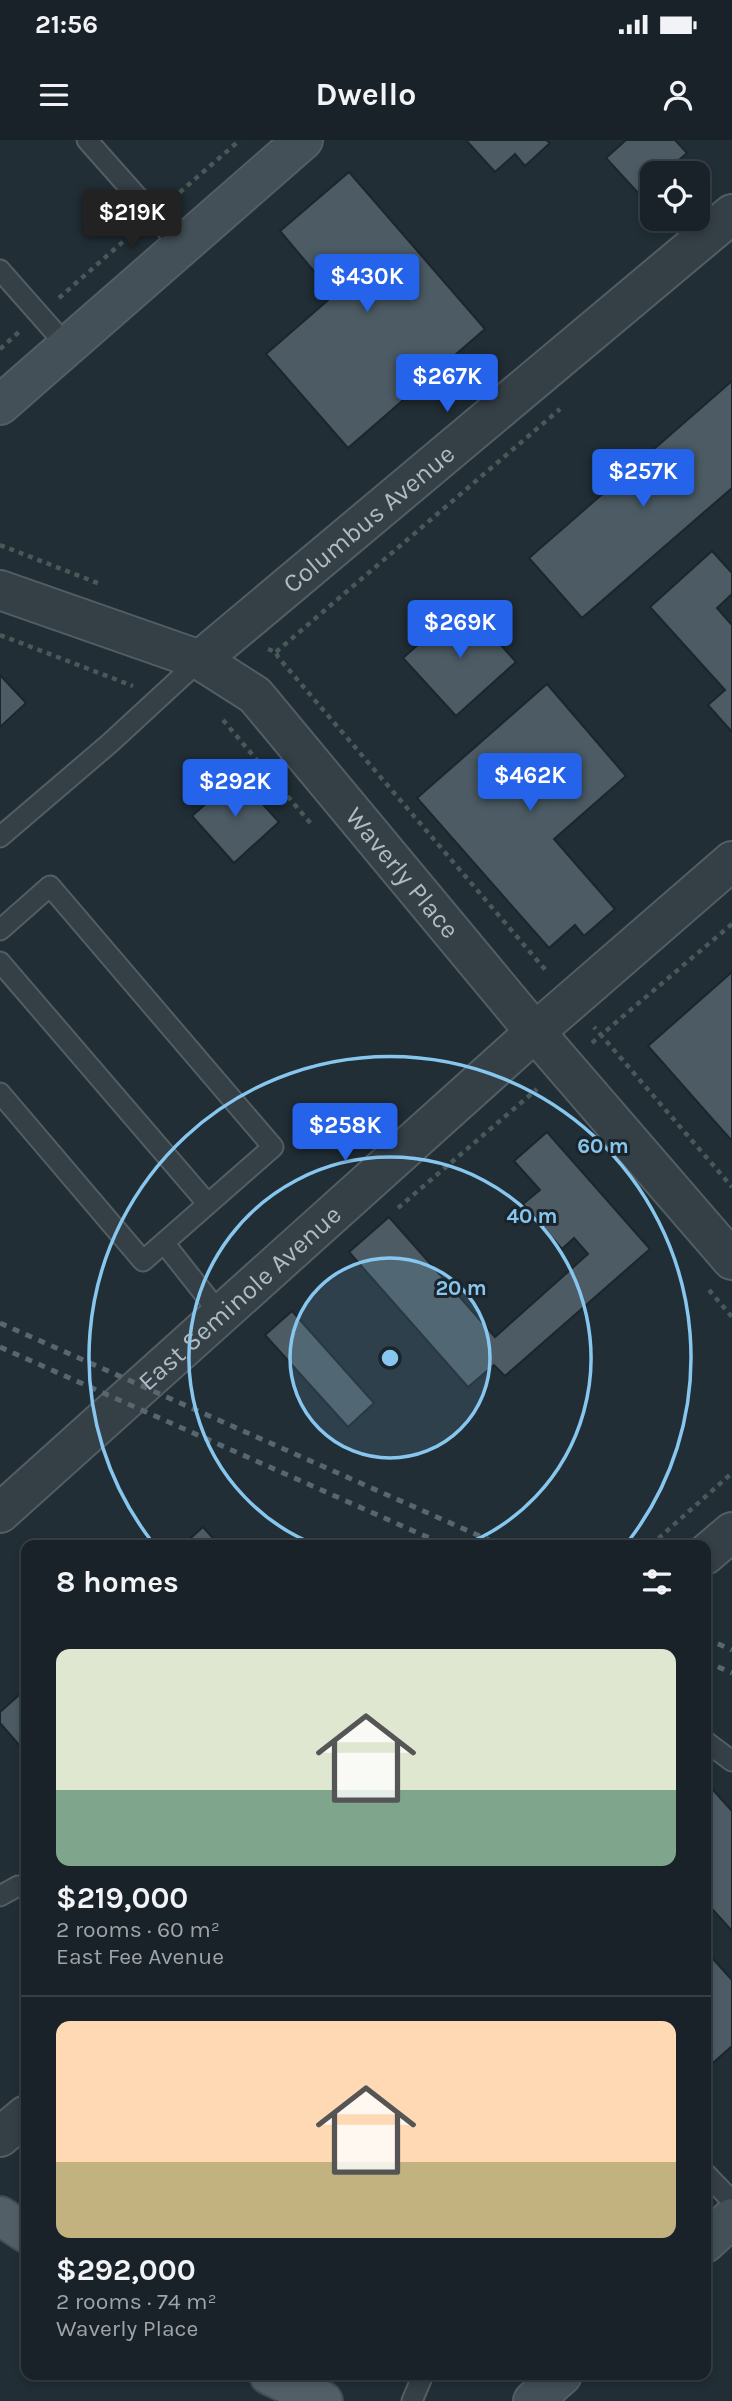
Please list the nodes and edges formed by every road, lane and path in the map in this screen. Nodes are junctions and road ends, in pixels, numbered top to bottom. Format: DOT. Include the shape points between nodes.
graph roads {
  1 [pos="87,140"];
  2 [pos="240,140"];
  3 [pos="303,140"];
  4 [pos="155,214"];
  5 [pos="732,214"];
  6 [pos="181,246"];
  7 [pos="0,270"];
  8 [pos="39,315"];
  9 [pos="67,346"];
  10 [pos="0,349"];
  11 [pos="0,405"];
  12 [pos="562,407"];
  13 [pos="0,590"];
  14 [pos="0,635"];
  15 [pos="201,660"];
  16 [pos="160,696"];
  17 [pos="0,837"];
  18 [pos="732,861"];
  19 [pos="732,924"];
  20 [pos="0,930"];
  21 [pos="0,962"];
  22 [pos="572,1001"];
  23 [pos="535,1032"];
  24 [pos="601,1035"];
  25 [pos="565,1066"];
  26 [pos="0,1093"];
  27 [pos="732,1187"];
  28 [pos="208,1204"];
  29 [pos="398,1209"];
  30 [pos="163,1242"];
  31 [pos="732,1260"];
  32 [pos="221,1315"];
  33 [pos="732,1474"];
  34 [pos="0,1513"];
  35 [pos="732,1532"];
  36 [pos="657,1540"];
  37 [pos="711,1550"];
  38 [pos="711,1745"];
  39 [pos="732,1760"];
  40 [pos="21,1885"];
  41 [pos="0,1896"];
  42 [pos="21,2119"];
  43 [pos="0,2137"];
  44 [pos="711,2179"];
  45 [pos="732,2201"];
  46 [pos="0,2216"];
  47 [pos="732,2218"];
  48 [pos="21,2230"];
  49 [pos="711,2237"];
  50 [pos="286,2380"];
  51 [pos="421,2380"];
  52 [pos="556,2380"];
  53 [pos="319,2390"];
  54 [pos="412,2401"];
  55 [pos="533,2401"];
  1 -- 4 [label="lane"];
  2 -- 4 [label="path"];
  3 -- 6 [label="street"];
  4 -- 6 [label="lane"];
  4 -- 8 [label="path"];
  5 -- 15 [label="street, Columbus Avenue"];
  6 -- 9 [label="street"];
  7 -- 8 [label="lane"];
  8 -- 9 [label="lane"];
  8 -- 10 [label="path"];
  9 -- 11 [label="street"];
  12 -- 22 [label="path" via="276,652"];
  13 -- 15 [label="street, Waverly Place"];
  14 -- 16 [label="path"];
  15 -- 16 [label="lane"];
  15 -- 23 [label="street, Waverly Place" via="255,695"];
  16 -- 17 [label="lane"];
  18 -- 22 [label="street, East Seminole Avenue"];
  19 -- 24 [label="path"];
  20 -- 28 [label="lane" via="50,886 273,1147"];
  21 -- 28 [label="lane"];
  22 -- 23 [label="street, East Seminole Avenue"];
  22 -- 24 [label="path"];
  23 -- 25 [label="street, Waverly Place"];
  23 -- 32 [label="street, East Seminole Avenue"];
  24 -- 25 [label="path"];
  24 -- 27 [label="path"];
  25 -- 29 [label="path"];
  25 -- 31 [label="street, Waverly Place"];
  26 -- 30 [label="lane" via="143,1261"];
  28 -- 30 [label="lane"];
  30 -- 32 [label="lane"];
  32 -- 34 [label="street, East Seminole Avenue"];
  33 -- 36 [label="path"];
  35 -- 37 [label="street"];
  38 -- 39 [label="lane"];
  40 -- 41 [label="lane"];
  42 -- 43 [label="street"];
  44 -- 45 [label="lane"];
  46 -- 48 [label="main road"];
  47 -- 49 [label="street"];
  50 -- 53 [label="main road"];
  51 -- 54 [label="lane"];
  52 -- 55 [label="street"];
}
